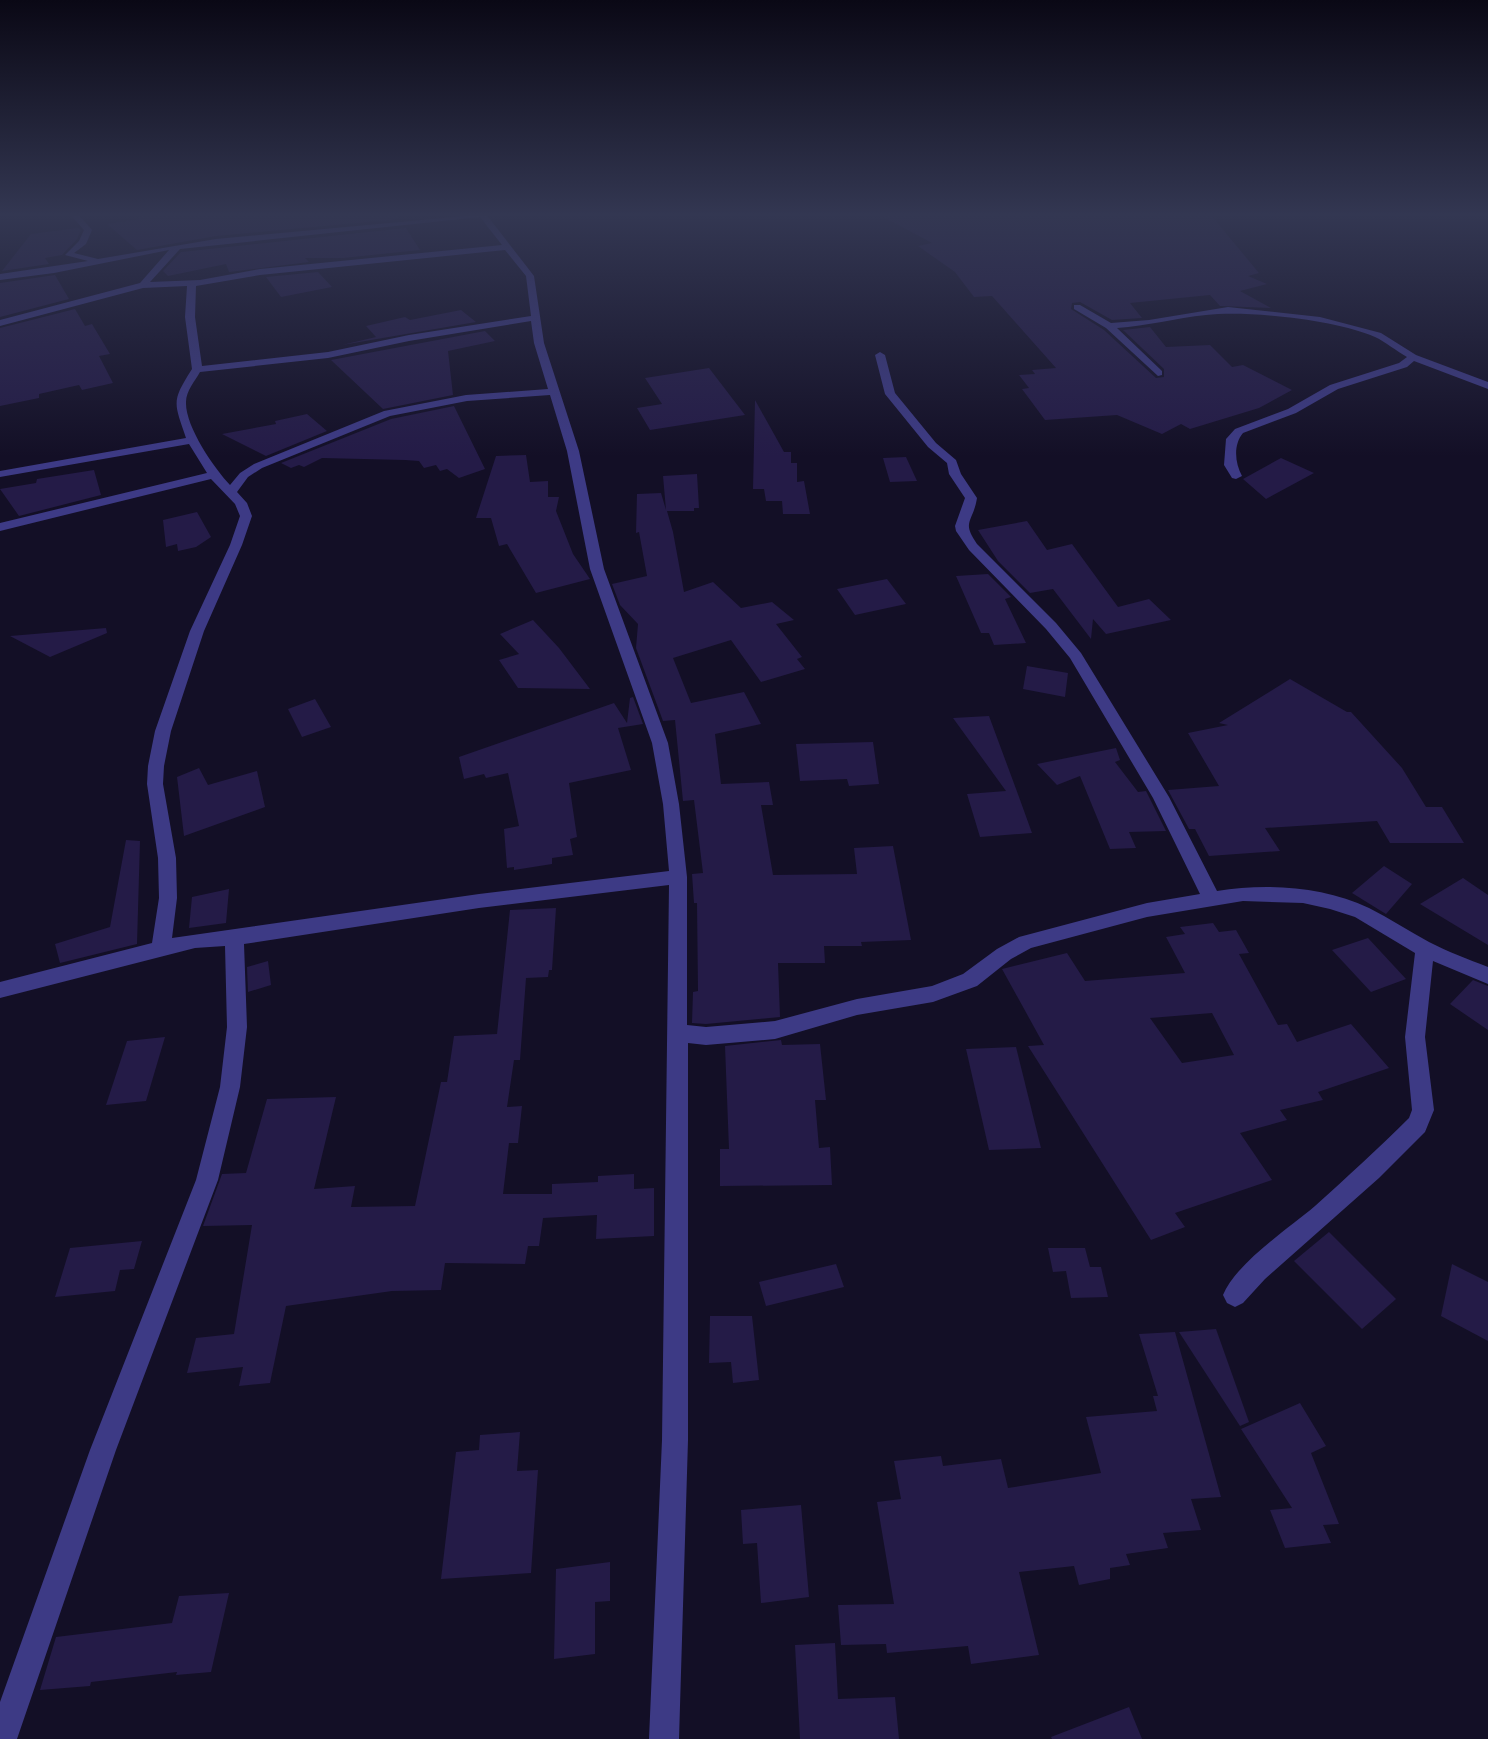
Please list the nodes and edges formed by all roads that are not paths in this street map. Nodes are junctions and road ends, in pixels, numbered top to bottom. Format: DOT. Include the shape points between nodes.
graph roads {
  1 [pos="105,295"];
  2 [pos="191,295"];
  3 [pos="532,295"];
  4 [pos="1077,307"];
  5 [pos="535,318"];
  6 [pos="0,323"];
  7 [pos="1109,326"];
  8 [pos="880,355"];
  9 [pos="1413,357"];
  10 [pos="197,369"];
  11 [pos="1158,373"];
  12 [pos="1488,386"];
  13 [pos="555,392"];
  14 [pos="192,440"];
  15 [pos="0,474"];
  16 [pos="214,475"];
  17 [pos="1236,476"];
  18 [pos="230,492"];
  19 [pos="0,527"];
  20 [pos="678,877"];
  21 [pos="1211,898"];
  22 [pos="234,938"];
  23 [pos="160,948"];
  24 [pos="1425,949"];
  25 [pos="1488,976"];
  26 [pos="0,990"];
  27 [pos="677,1033"];
  28 [pos="1235,1295"];
  29 [pos="2,1739"];
  30 [pos="664,1739"];
  1 -- 6 [label="street"];
  2 -- 10 [label="street"];
  3 -- 5 [label="street"];
  4 -- 7 [label="street"];
  5 -- 10 [label="street" via="328,355"];
  5 -- 13 [label="street"];
  7 -- 9 [label="street" via="1204,312 1256,311 1320,320 1378,335"];
  7 -- 11 [label="street"];
  8 -- 21 [label="street" via="890,394 952,462 971,498 962,531 1076,656 1161,797"];
  9 -- 12 [label="street"];
  9 -- 17 [label="street" via="1239,431 1232,439 1230,465"];
  10 -- 14 [label="street" via="180,397"];
  13 -- 18 [label="street" via="466,398 372,417 258,466"];
  13 -- 20 [label="street" via="573,450 597,569 660,743"];
  14 -- 15 [label="street"];
  14 -- 16 [label="street"];
  16 -- 18 [label="street"];
  16 -- 19 [label="street"];
  18 -- 23 [label="street" via="246,516 243,529 197,631 163,730 156,766 168,898"];
  20 -- 22 [label="street"];
  20 -- 27 [label="street"];
  21 -- 24 [label="street" via="1274,893 1331,902 1361,912"];
  21 -- 27 [label="street" via="1026,943 970,980 933,994 857,1007 775,1030 706,1036"];
  22 -- 23 [label="street"];
  22 -- 29 [label="street" via="237,1027 230,1087 206,1180 103,1450"];
  23 -- 26 [label="street"];
  24 -- 25 [label="street"];
  24 -- 28 [label="street" via="1415,1037 1423,1110 1417,1125"];
  27 -- 30 [label="street" via="675,1440"];
}
